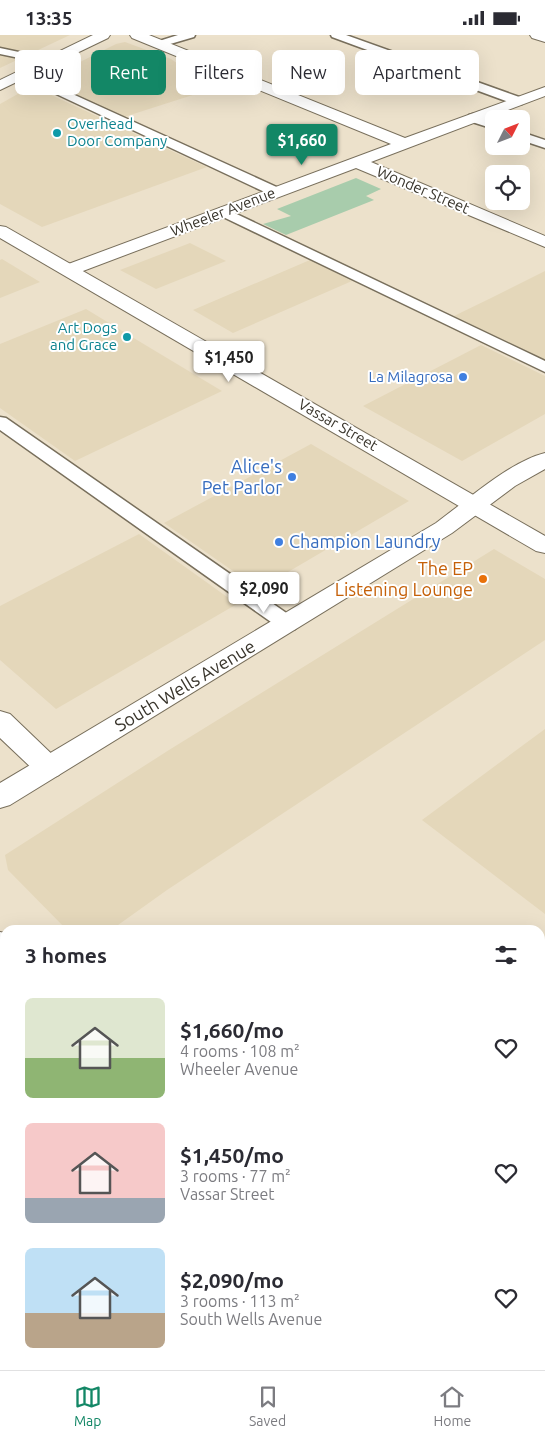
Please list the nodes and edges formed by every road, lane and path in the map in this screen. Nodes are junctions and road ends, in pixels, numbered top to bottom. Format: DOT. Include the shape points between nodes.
graph roads {
  1 [pos="103,35"];
  2 [pos="136,35"];
  3 [pos="190,35"];
  4 [pos="336,35"];
  5 [pos="537,35"];
  6 [pos="545,38"];
  7 [pos="160,44"];
  8 [pos="71,50"];
  9 [pos="0,51"];
  10 [pos="15,54"];
  11 [pos="15,78"];
  12 [pos="0,85"];
  13 [pos="545,91"];
  14 [pos="67,95"];
  15 [pos="518,101"];
  16 [pos="473,118"];
  17 [pos="485,122"];
  18 [pos="530,139"];
  19 [pos="405,144"];
  20 [pos="545,144"];
  21 [pos="356,162"];
  22 [pos="276,192"];
  23 [pos="224,212"];
  24 [pos="0,231"];
  25 [pos="545,241"];
  26 [pos="69,270"];
  27 [pos="545,367"];
  28 [pos="0,421"];
  29 [pos="545,460"];
  30 [pos="475,505"];
  31 [pos="545,545"];
  32 [pos="288,624"];
  33 [pos="0,721"];
  34 [pos="49,768"];
  35 [pos="0,797"];
  1 -- 8 [label="street"];
  2 -- 7 [label="street"];
  3 -- 7 [label="lane"];
  4 -- 15 [label="lane"];
  5 -- 6 [label="street"];
  7 -- 19 [label="street"];
  9 -- 10 [label="lane"];
  11 -- 12 [label="street"];
  13 -- 15 [label="street, Wheeler Avenue"];
  14 -- 22 [label="lane"];
  15 -- 16 [label="street, Wheeler Avenue"];
  16 -- 17 [label="lane"];
  16 -- 19 [label="street, Wheeler Avenue"];
  18 -- 20 [label="lane"];
  19 -- 21 [label="street, Wheeler Avenue"];
  21 -- 22 [label="street, Wheeler Avenue"];
  21 -- 25 [label="street, Wonder Street"];
  22 -- 23 [label="street, Wheeler Avenue"];
  23 -- 26 [label="street, Wheeler Avenue"];
  23 -- 27 [label="lane"];
  24 -- 26 [label="street, Vassar Street"];
  26 -- 30 [label="street, Vassar Street"];
  28 -- 32 [label="lane"];
  29 -- 30 [label="street, South Wells Avenue" via="507,481"];
  30 -- 31 [label="street, Vassar Street"];
  30 -- 32 [label="street, South Wells Avenue" via="444,528"];
  32 -- 34 [label="street, South Wells Avenue"];
  33 -- 34 [label="street"];
  34 -- 35 [label="street, South Wells Avenue"];
}
